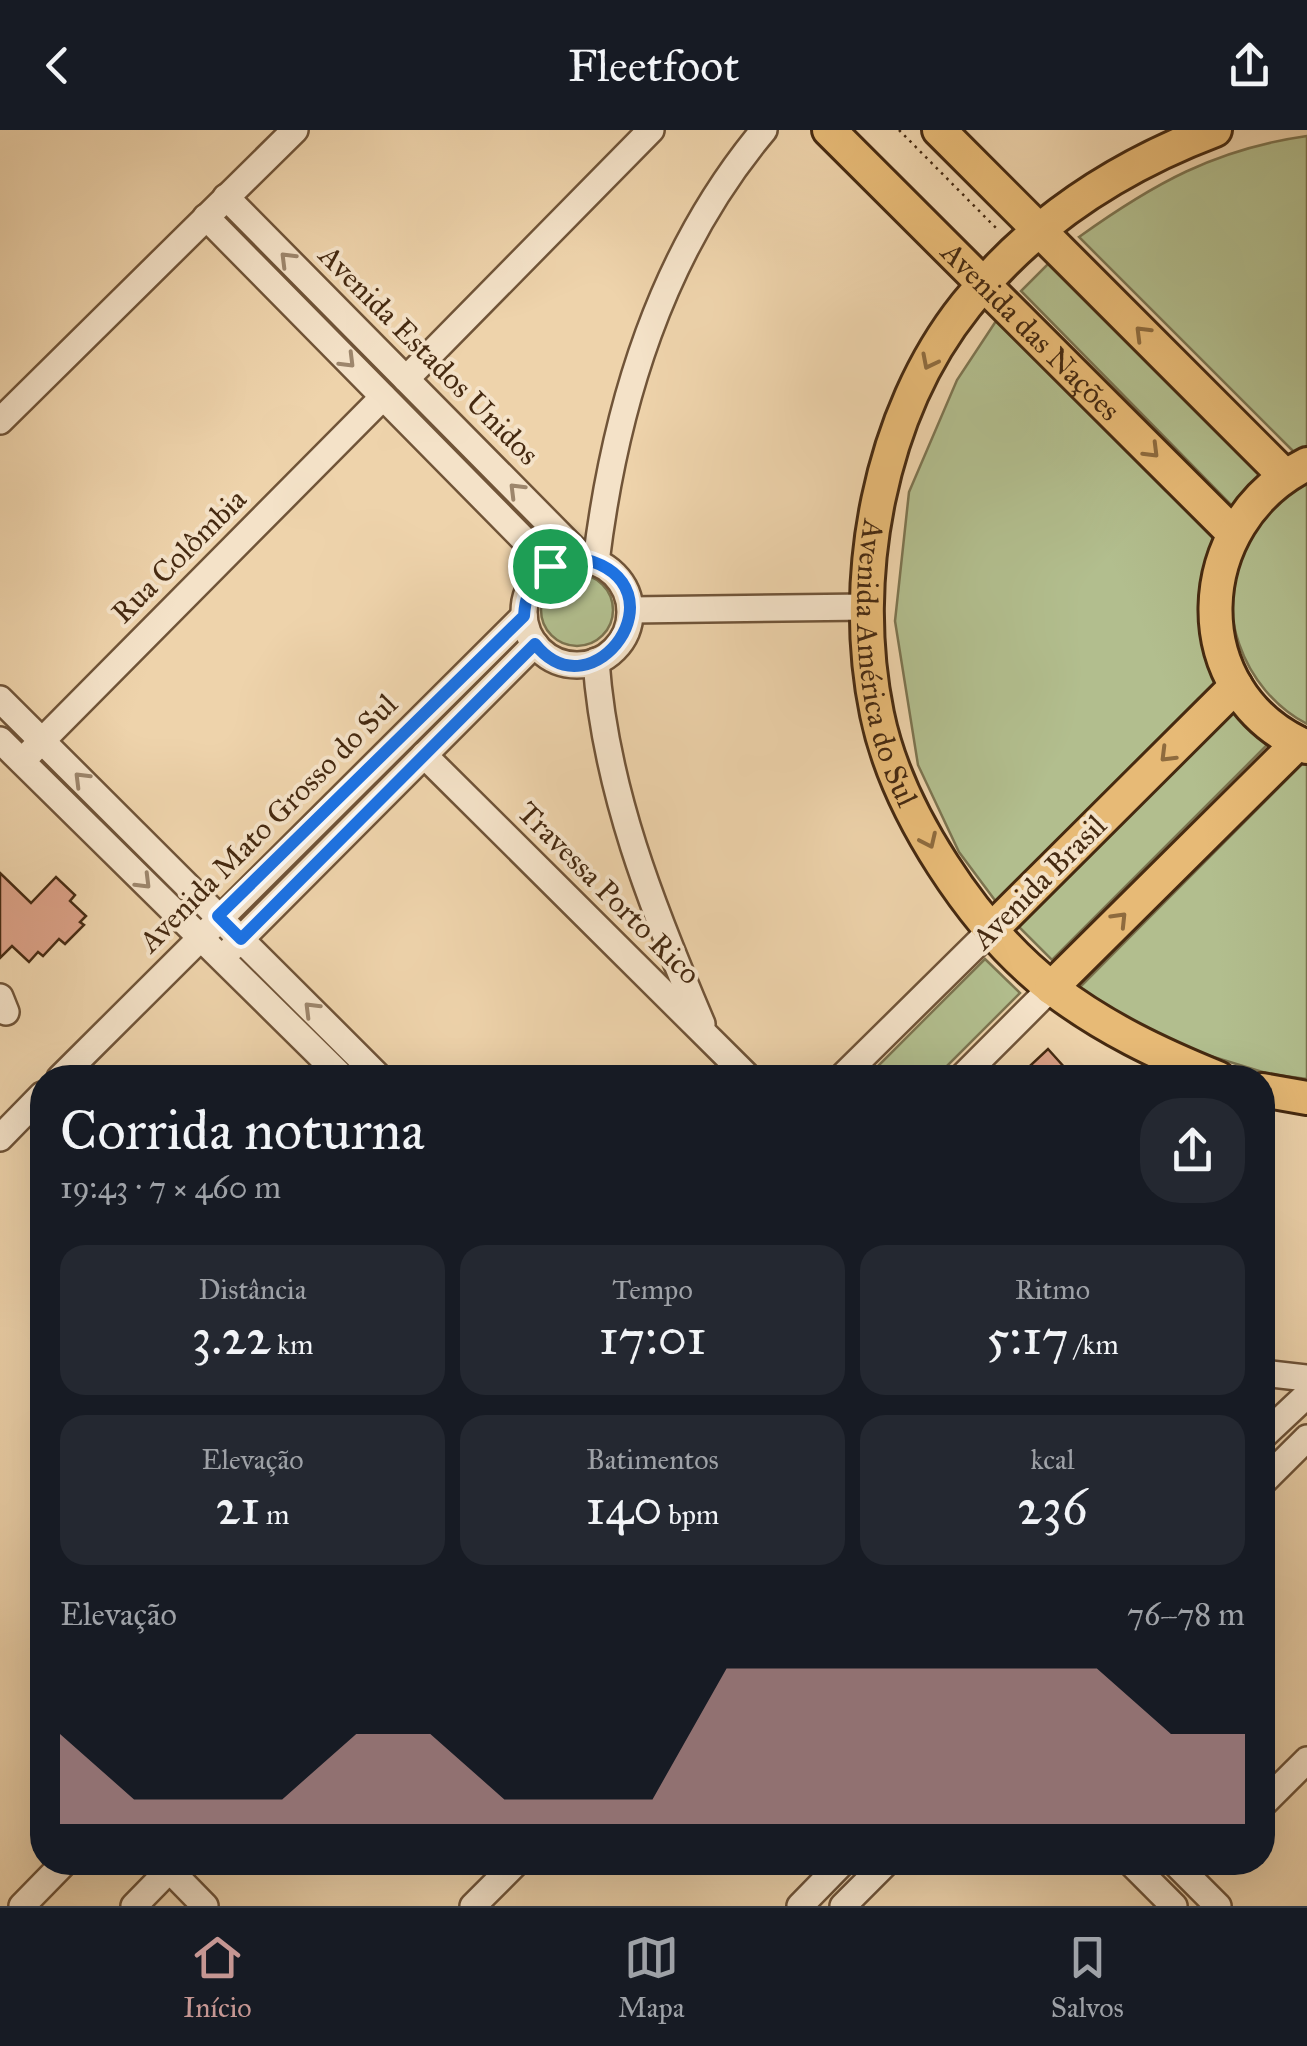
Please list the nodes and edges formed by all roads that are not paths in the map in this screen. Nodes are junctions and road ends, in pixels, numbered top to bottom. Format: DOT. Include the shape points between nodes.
graph roads {
  1 [pos="295,130"];
  2 [pos="652,130"];
  3 [pos="764,130"];
  4 [pos="828,130"];
  5 [pos="939,130"];
  6 [pos="1215,130"];
  7 [pos="226,197"];
  8 [pos="206,217"];
  9 [pos="1028,240"];
  10 [pos="984,282"];
  11 [pos="406,379"];
  12 [pos="383,397"];
  13 [pos="0,421"];
  14 [pos="1296,470"];
  15 [pos="1232,532"];
  16 [pos="590,561"];
  17 [pos="550,566"];
  18 [pos="868,607"];
  19 [pos="631,610"];
  20 [pos="524,616"];
  21 [pos="535,644"];
  22 [pos="596,662"];
  23 [pos="1236,686"];
  24 [pos="0,699"];
  25 [pos="0,740"];
  26 [pos="42,740"];
  27 [pos="1302,745"];
  28 [pos="424,755"];
  29 [pos="22,761"];
  30 [pos="218,916"];
  31 [pos="992,930"];
  32 [pos="200,936"];
  33 [pos="232,948"];
  34 [pos="1051,988"];
  35 [pos="707,1036"];
  36 [pos="73,1065"];
  37 [pos="332,1065"];
  38 [pos="365,1065"];
  39 [pos="736,1065"];
  40 [pos="855,1065"];
  41 [pos="974,1065"];
  42 [pos="1186,1065"];
  43 [pos="1275,1092"];
  44 [pos="1307,1098"];
  45 [pos="30,1108"];
  46 [pos="0,1138"];
  47 [pos="1275,1374"];
  48 [pos="1307,1378"];
  49 [pos="1307,1395"];
  50 [pos="1275,1426"];
  51 [pos="1307,1438"];
  52 [pos="1275,1470"];
  53 [pos="1307,1760"];
  54 [pos="1275,1792"];
  55 [pos="52,1875"];
  56 [pos="161,1875"];
  57 [pos="179,1875"];
  58 [pos="503,1875"];
  59 [pos="830,1875"];
  60 [pos="874,1875"];
  61 [pos="1142,1875"];
  62 [pos="1186,1875"];
  63 [pos="1195,1875"];
  64 [pos="1170,1905"];
  65 [pos="22,1906"];
  66 [pos="134,1906"];
  67 [pos="205,1906"];
  68 [pos="473,1906"];
  69 [pos="800,1906"];
  70 [pos="844,1906"];
  71 [pos="1218,1906"];
  1 -- 7 [label="street"];
  2 -- 11 [label="street"];
  3 -- 16 [label="street" via="725,177 695,230 634,370"];
  4 -- 10 [label="main road, Avenida das Nações"];
  5 -- 9 [label="main road"];
  6 -- 9 [label="main road, Avenida América do Sul" via="1107,178"];
  7 -- 8 [label="street"];
  11 -- 7 [label="street, Avenida Estados Unidos, one-way"];
  8 -- 12 [label="street, Avenida Estados Unidos, one-way"];
  8 -- 13 [label="street"];
  9 -- 10 [label="main road, Avenida América do Sul"];
  14 -- 9 [label="main road, one-way"];
  10 -- 15 [label="main road, Avenida das Nações, one-way"];
  10 -- 18 [label="main road, Avenida América do Sul, one-way" via="938,344 908,401 884,478"];
  16 -- 11 [label="street, Avenida Estados Unidos, one-way"];
  12 -- 17 [label="street, Avenida Estados Unidos"];
  12 -- 26 [label="street, Rua Colômbia"];
  14 -- 15 [label="main road" via="1250,506"];
  15 -- 23 [label="main road" via="1215,583 1217,636"];
  16 -- 17 [label="street"];
  16 -- 19 [label="street" via="618,577"];
  17 -- 20 [label="street" via="530,587"];
  18 -- 19 [label="street"];
  18 -- 31 [label="main road, Avenida América do Sul, one-way" via="877,716 905,791 939,863"];
  19 -- 22 [label="street" via="622,641"];
  20 -- 21 [label="street"];
  20 -- 30 [label="street, Avenida Mato Grosso do Sul"];
  21 -- 22 [label="street" via="566,664"];
  21 -- 28 [label="street, Avenida Mato Grosso do Sul"];
  22 -- 35 [label="street" via="616,794"];
  23 -- 27 [label="main road" via="1263,719"];
  23 -- 31 [label="main road, Avenida Brasil, one-way"];
  24 -- 26 [label="street"];
  25 -- 29 [label="street"];
  26 -- 29 [label="street, Rua Colômbia"];
  30 -- 26 [label="street, one-way"];
  34 -- 27 [label="main road, one-way"];
  28 -- 33 [label="street, Avenida Mato Grosso do Sul"];
  28 -- 35 [label="street, Travessa Porto Rico"];
  29 -- 32 [label="street, one-way"];
  30 -- 32 [label="street, Avenida Mato Grosso do Sul"];
  30 -- 33 [label="street"];
  31 -- 34 [label="main road, Avenida América do Sul"];
  31 -- 40 [label="street, Avenida Brasil"];
  32 -- 33 [label="street"];
  32 -- 36 [label="street, Avenida Mato Grosso do Sul"];
  33 -- 37 [label="street"];
  38 -- 33 [label="street, one-way"];
  34 -- 41 [label="street"];
  34 -- 42 [label="main road, Avenida América do Sul" via="1139,1046"];
  35 -- 39 [label="street, Travessa Porto Rico"];
  43 -- 44 [label="main road"];
  45 -- 46 [label="street"];
  47 -- 48 [label="street"];
  49 -- 50 [label="street"];
  51 -- 52 [label="street"];
  53 -- 54 [label="street"];
  55 -- 65 [label="street"];
  56 -- 66 [label="street"];
  57 -- 67 [label="street"];
  58 -- 68 [label="street"];
  59 -- 69 [label="street"];
  60 -- 70 [label="street"];
  61 -- 64 [label="street"];
  62 -- 64 [label="street"];
  63 -- 71 [label="street"];
}
